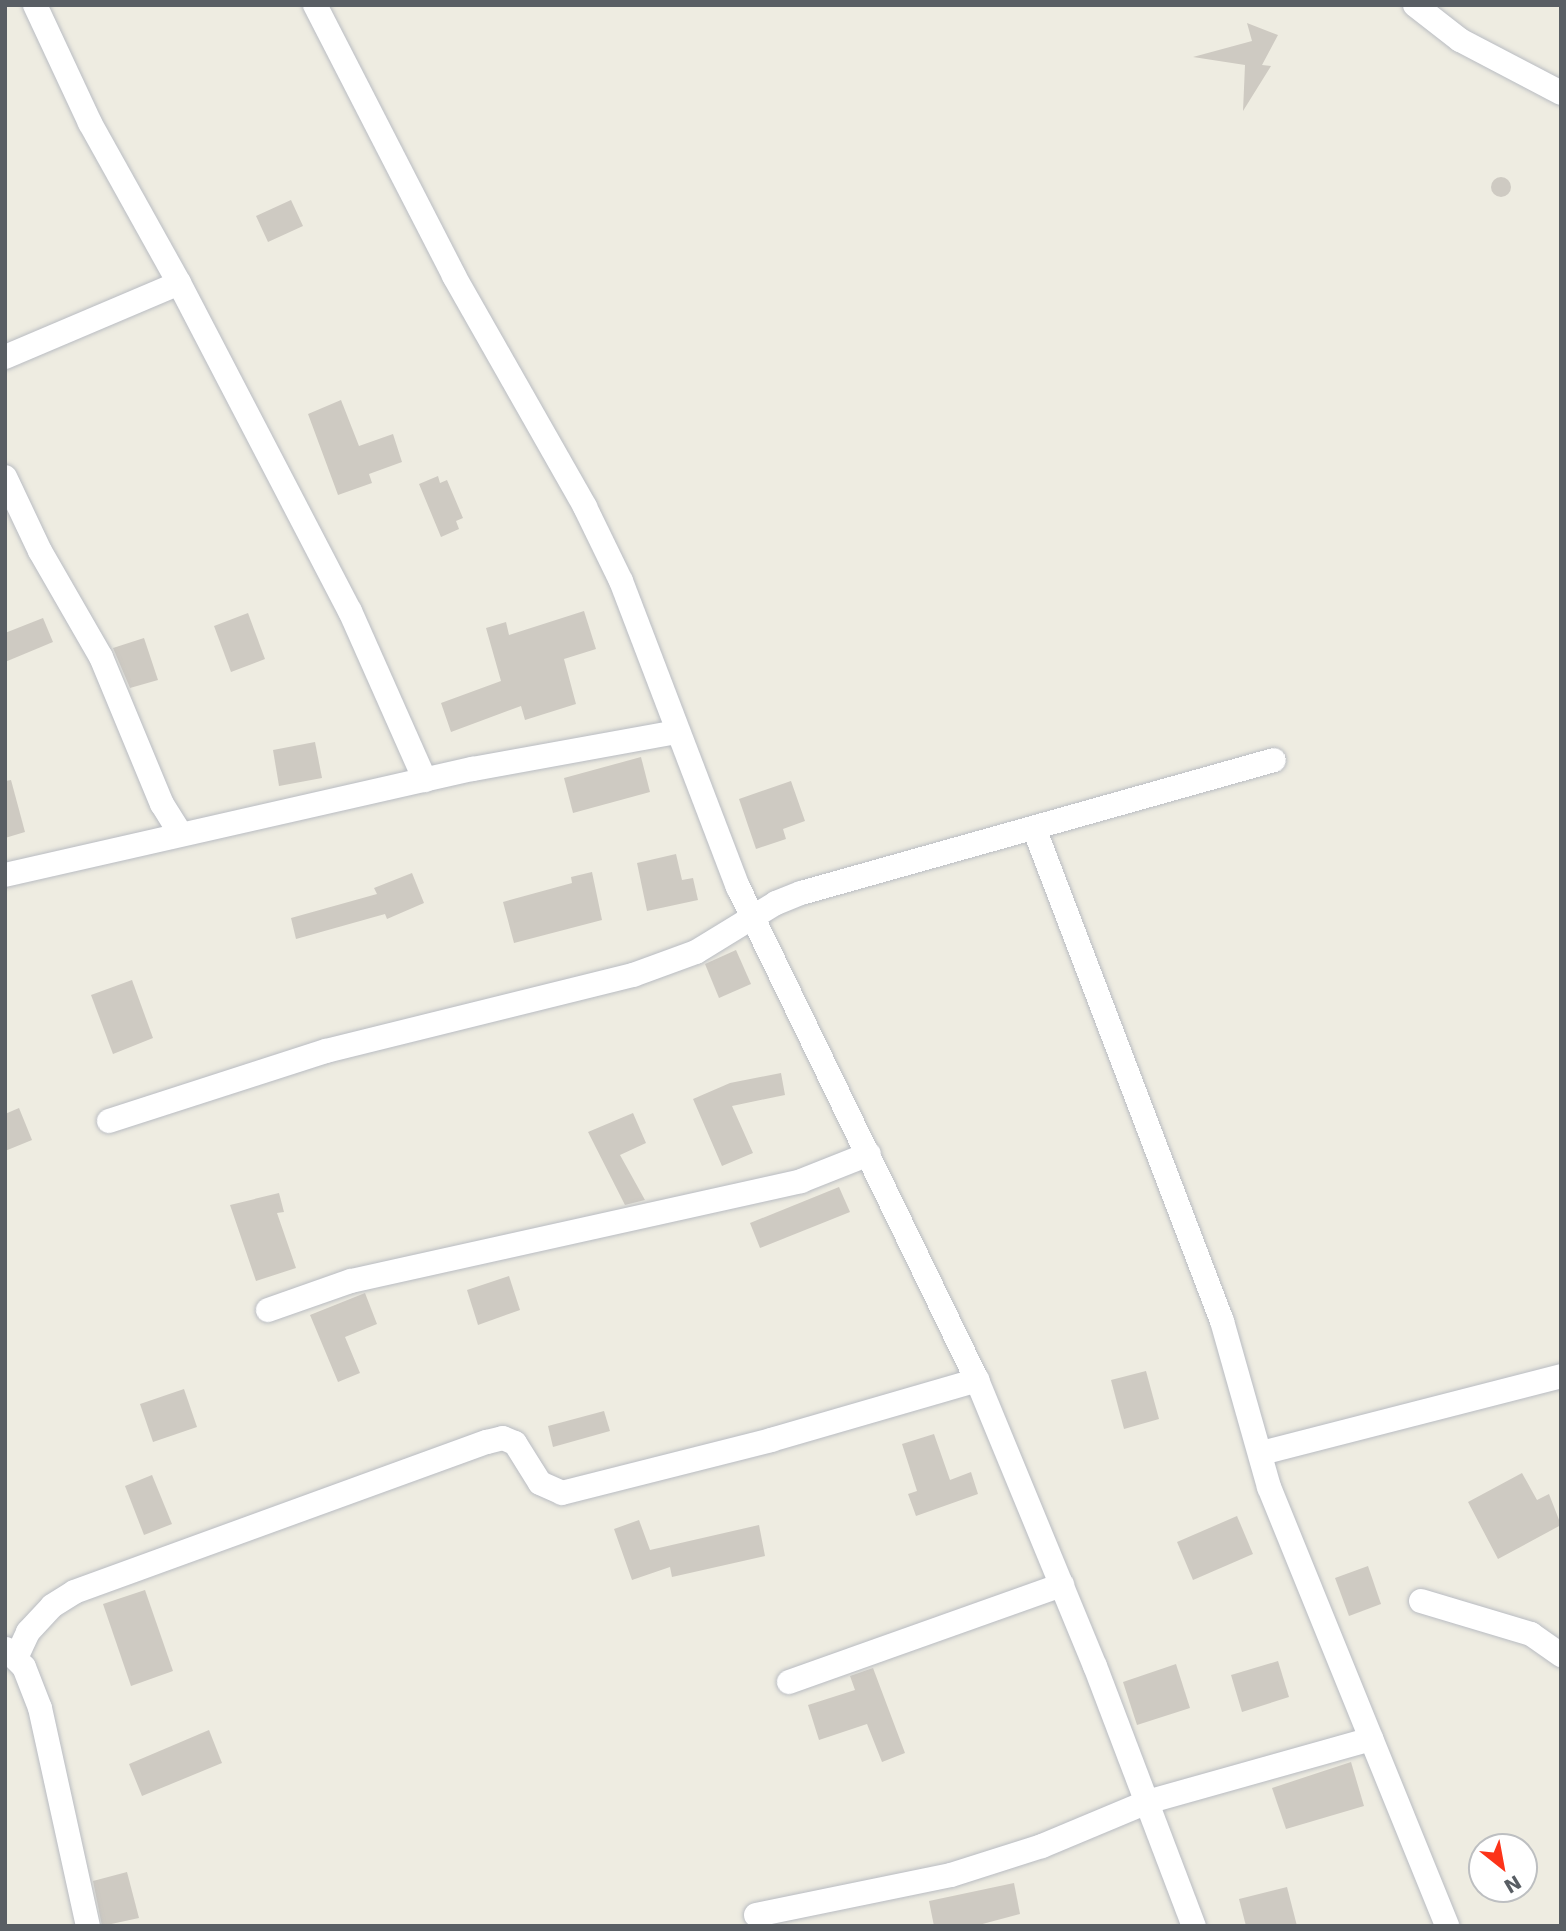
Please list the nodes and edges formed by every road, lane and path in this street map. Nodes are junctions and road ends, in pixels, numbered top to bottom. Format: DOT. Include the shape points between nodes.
graph roads {
  1 [pos="35,5"];
  2 [pos="316,5"];
  3 [pos="1415,5"];
  4 [pos="1561,93"];
  5 [pos="179,283"];
  6 [pos="5,357"];
  7 [pos="5,477"];
  8 [pos="676,732"];
  9 [pos="1274,760"];
  10 [pos="425,780"];
  11 [pos="1034,828"];
  12 [pos="180,833"];
  13 [pos="5,875"];
  14 [pos="753,918"];
  15 [pos="110,1121"];
  16 [pos="869,1154"];
  17 [pos="268,1310"];
  18 [pos="1561,1376"];
  19 [pos="976,1380"];
  20 [pos="1262,1452"];
  21 [pos="1062,1585"];
  22 [pos="1421,1601"];
  23 [pos="11,1653"];
  24 [pos="1561,1656"];
  25 [pos="789,1682"];
  26 [pos="1371,1740"];
  27 [pos="1147,1802"];
  28 [pos="756,1915"];
  29 [pos="88,1926"];
  30 [pos="1194,1926"];
  31 [pos="1447,1926"];
  1 -- 5 [label="street" via="90,123"];
  2 -- 8 [label="street" via="454,276 585,507 621,581"];
  3 -- 4 [label="street" via="1460,40"];
  5 -- 6 [label="street"];
  5 -- 10 [label="street" via="344,600"];
  7 -- 12 [label="street" via="40,551 101,657 162,804"];
  8 -- 10 [label="street"];
  8 -- 14 [label="street"];
  9 -- 11 [label="street"];
  10 -- 12 [label="street"];
  11 -- 14 [label="street" via="801,893"];
  11 -- 20 [label="street" via="1222,1321"];
  12 -- 13 [label="street"];
  14 -- 15 [label="street" via="696,952 633,975 339,1048"];
  14 -- 16 [label="street"];
  16 -- 17 [label="street" via="801,1181 351,1281"];
  16 -- 19 [label="street"];
  18 -- 20 [label="street"];
  19 -- 21 [label="street"];
  19 -- 23 [label="street" via="771,1440 562,1493 540,1483 515,1443 503,1438 487,1442 74,1592 44,1615"];
  20 -- 26 [label="street" via="1269,1487 1295,1557 1346,1669"];
  21 -- 25 [label="street"];
  21 -- 27 [label="street"];
  22 -- 24 [label="street" via="1531,1634"];
  23 -- 29 [label="street" via="40,1708"];
  26 -- 27 [label="street"];
  26 -- 31 [label="street"];
  27 -- 28 [label="street" via="1042,1846 951,1875"];
  27 -- 30 [label="street"];
}
